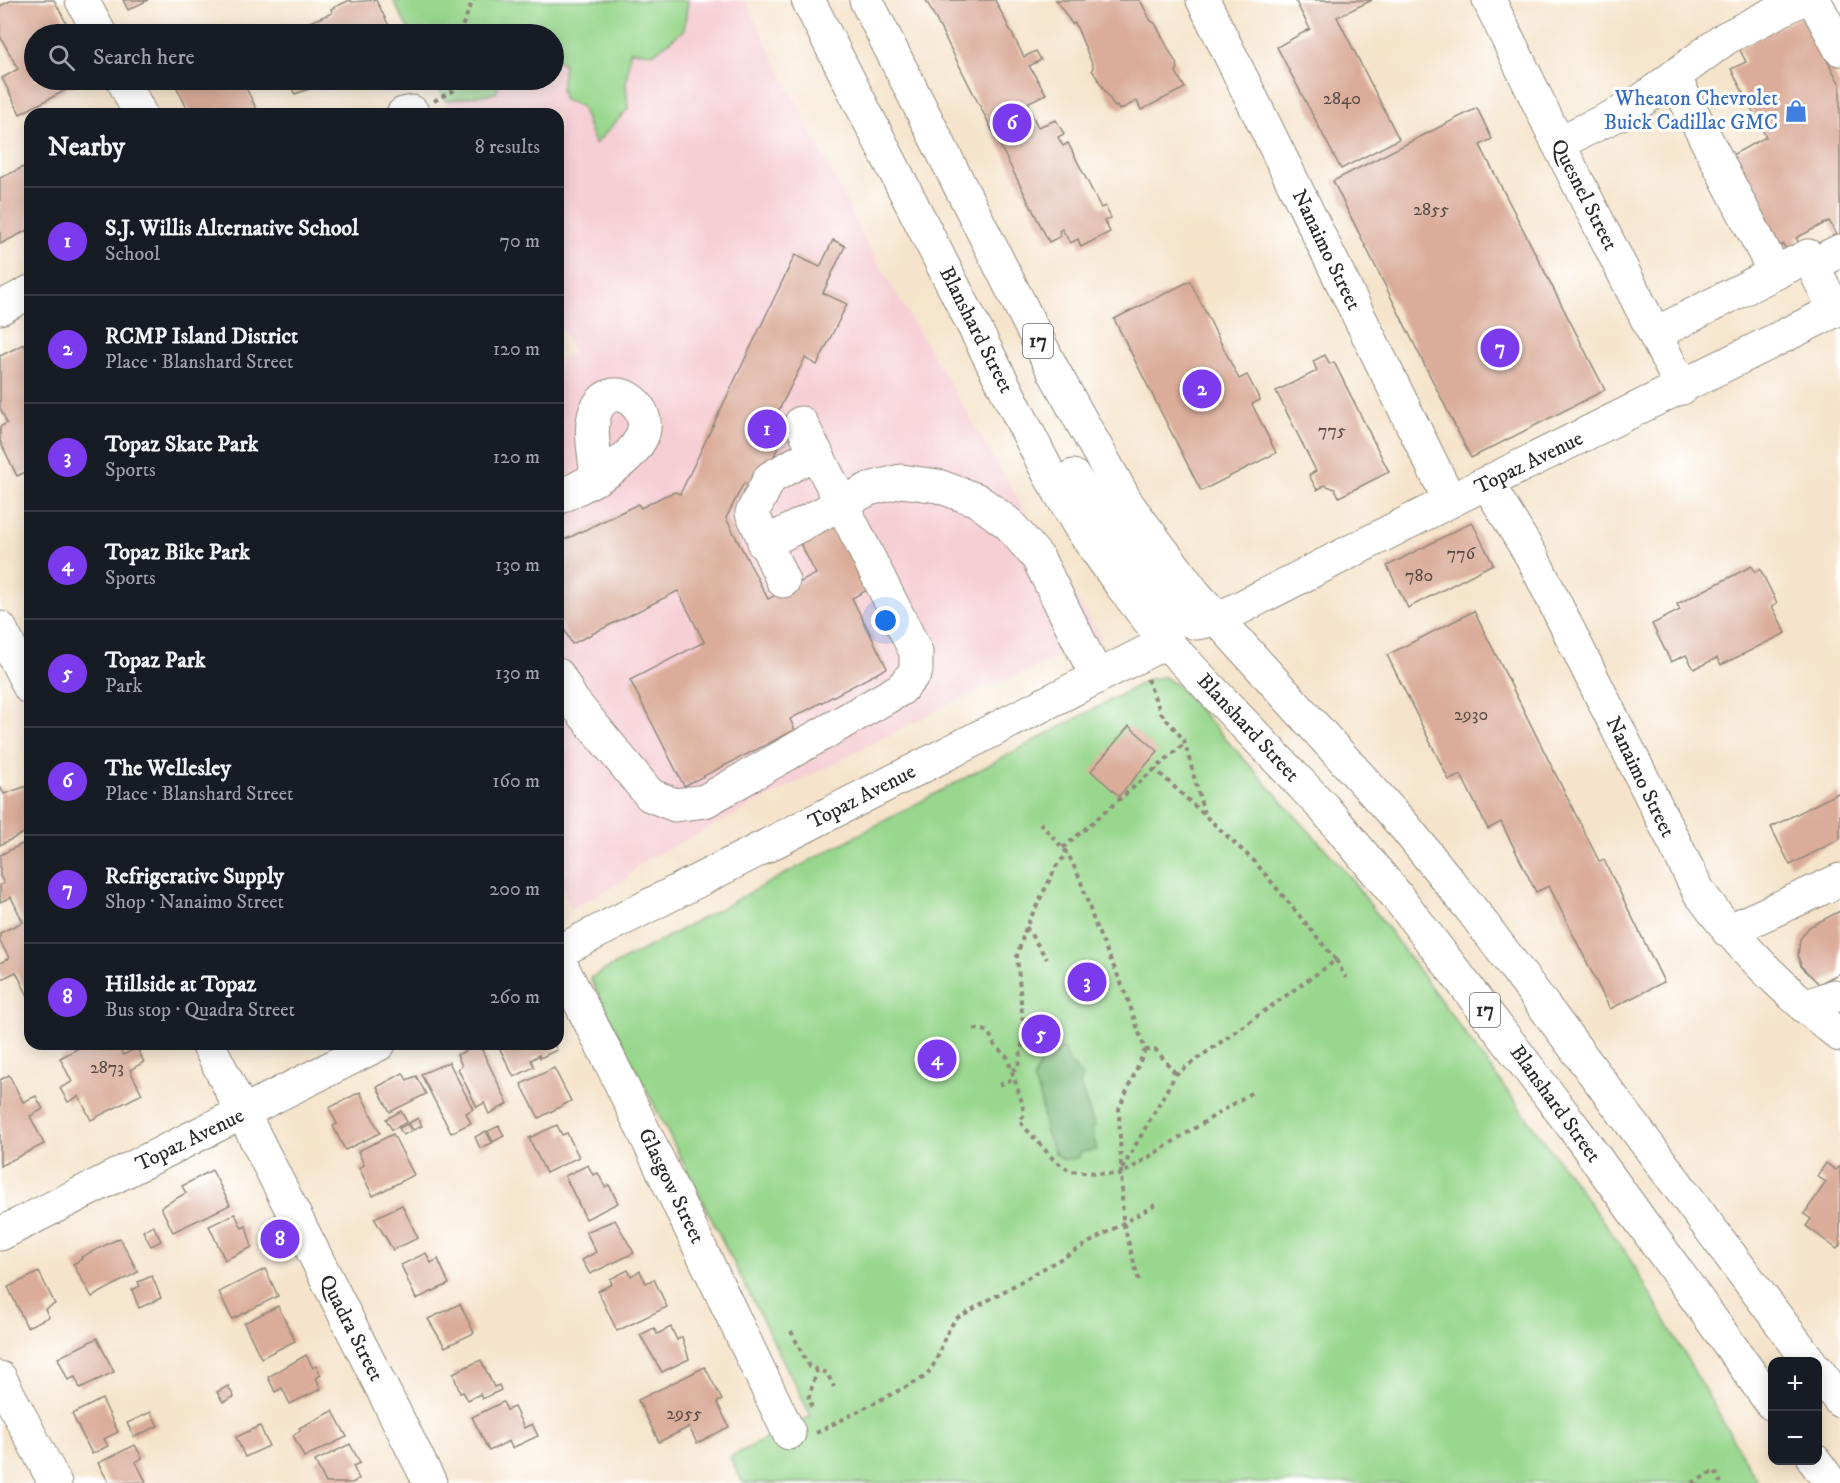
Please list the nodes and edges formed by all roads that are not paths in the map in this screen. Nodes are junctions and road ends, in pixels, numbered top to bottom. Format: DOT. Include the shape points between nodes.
graph roads {
  1 [pos="82,0"];
  2 [pos="808,0"];
  3 [pos="866,0"];
  4 [pos="1203,0"];
  5 [pos="1489,0"];
  6 [pos="1800,0"];
  7 [pos="1814,0"];
  8 [pos="95,24"];
  9 [pos="1840,49"];
  10 [pos="1674,77"];
  11 [pos="128,90"];
  12 [pos="137,108"];
  13 [pos="1558,143"];
  14 [pos="1826,258"];
  15 [pos="1775,273"];
  16 [pos="24,295"];
  17 [pos="0,308"];
  18 [pos="1838,309"];
  19 [pos="1655,334"];
  20 [pos="1682,388"];
  21 [pos="1007,392"];
  22 [pos="801,423"];
  23 [pos="816,452"];
  24 [pos="597,478"];
  25 [pos="1487,483"];
  26 [pos="564,495"];
  27 [pos="1450,501"];
  28 [pos="841,503"];
  29 [pos="764,544"];
  30 [pos="783,581"];
  31 [pos="1218,620"];
  32 [pos="0,628"];
  33 [pos="1167,642"];
  34 [pos="24,676"];
  35 [pos="1097,677"];
  36 [pos="564,686"];
  37 [pos="1840,880"];
  38 [pos="1728,931"];
  39 [pos="564,949"];
  40 [pos="564,971"];
  41 [pos="1840,1035"];
  42 [pos="211,1050"];
  43 [pos="367,1050"];
  44 [pos="243,1114"];
  45 [pos="0,1234"];
  46 [pos="1806,1357"];
  47 [pos="0,1378"];
  48 [pos="1768,1397"];
  49 [pos="798,1423"];
  50 [pos="1817,1465"];
  51 [pos="55,1483"];
  52 [pos="430,1483"];
  53 [pos="1831,1483"];
  1 -- 8 [label="street"];
  2 -- 21 [label="street, Blanshard Street / 17"];
  3 -- 31 [label="street, 17" via="1096,452 1162,553"];
  4 -- 27 [label="street, Nanaimo Street"];
  5 -- 13 [label="street, Quesnel Street"];
  6 -- 10 [label="street" via="1726,38"];
  7 -- 9 [label="street"];
  10 -- 13 [label="street" via="1633,107"];
  10 -- 15 [label="street"];
  11 -- 12 [label="street"];
  13 -- 19 [label="street, Quesnel Street"];
  14 -- 15 [label="street" via="1808,256"];
  14 -- 18 [label="street"];
  15 -- 19 [label="street"];
  16 -- 17 [label="street"];
  18 -- 20 [label="street, Topaz Avenue"];
  19 -- 20 [label="street, Quesnel Street"];
  20 -- 25 [label="street, Topaz Avenue"];
  21 -- 31 [label="street" via="1126,550 1182,617 1196,623"];
  21 -- 33 [label="street, Blanshard Street / 17" via="1080,526"];
  22 -- 23 [label="street"];
  23 -- 28 [label="street"];
  23 -- 29 [label="street" via="770,478 752,513"];
  24 -- 26 [label="street"];
  25 -- 27 [label="street, Topaz Avenue"];
  25 -- 38 [label="street, Nanaimo Street" via="1532,557 1685,868"];
  27 -- 31 [label="street, Topaz Avenue"];
  28 -- 29 [label="street"];
  28 -- 35 [label="street" via="869,489 901,481 938,486 977,500 1009,524 1038,558"];
  28 -- 36 [label="street" via="916,652 916,671 901,689 705,801 675,805 650,795"];
  29 -- 30 [label="street"];
  31 -- 46 [label="street, 17" via="1397,818 1475,914"];
  32 -- 34 [label="street"];
  33 -- 35 [label="street, Topaz Avenue"];
  33 -- 48 [label="street, Blanshard Street / 17" via="1324,808 1397,896 1574,1128"];
  35 -- 39 [label="street, Topaz Avenue"];
  37 -- 38 [label="street"];
  38 -- 41 [label="street, Nanaimo Street" via="1760,967 1819,1001"];
  40 -- 49 [label="street, Glasgow Street"];
  42 -- 44 [label="street, Quadra Street"];
  43 -- 44 [label="street, Topaz Avenue"];
  44 -- 45 [label="street, Topaz Avenue"];
  44 -- 52 [label="street, Quadra Street"];
  47 -- 51 [label="street"];
  50 -- 53 [label="street"];
}
